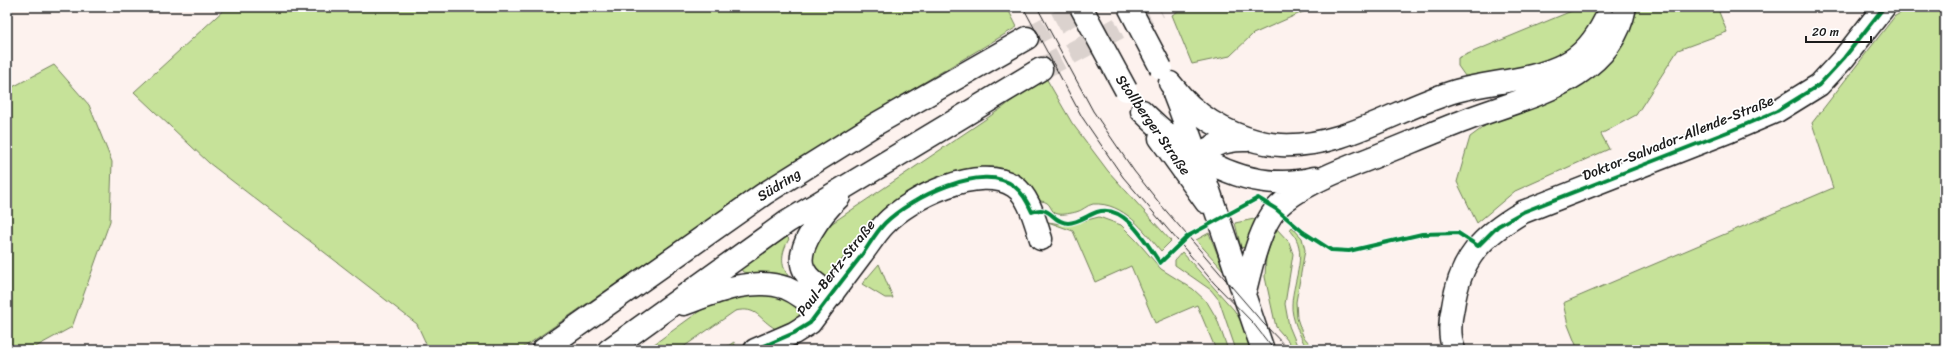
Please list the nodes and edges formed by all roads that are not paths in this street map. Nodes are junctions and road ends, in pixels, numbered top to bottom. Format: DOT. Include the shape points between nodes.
graph roads {
  1 [pos="1081,7"];
  2 [pos="1129,7"];
  3 [pos="1611,7"];
  4 [pos="1625,7"];
  5 [pos="1884,7"];
  6 [pos="1027,38"];
  7 [pos="1041,69"];
  8 [pos="1165,76"];
  9 [pos="1142,111"];
  10 [pos="1257,140"];
  11 [pos="1199,157"];
  12 [pos="1334,173"];
  13 [pos="862,176"];
  14 [pos="1193,182"];
  15 [pos="1218,220"];
  16 [pos="1041,239"];
  17 [pos="1244,295"];
  18 [pos="825,303"];
  19 [pos="655,317"];
  20 [pos="543,350"];
  21 [pos="609,350"];
  22 [pos="755,350"];
  23 [pos="1263,350"];
  24 [pos="1454,350"];
  1 -- 9 [label="main road, Stollberger Straße, bridge" via="1126,90"];
  2 -- 8 [label="main road, Stollberger Straße, bridge"];
  3 -- 10 [label="main road" via="1598,34 1585,50 1566,64 1544,72 1457,91 1324,141 1280,145"];
  4 -- 12 [label="main road" via="1624,15 1611,41 1597,60 1576,76 1535,96"];
  5 -- 24 [label="main road, Doktor-Salvador-Allende-Straße" via="1819,85 1777,111 1523,212 1498,226 1478,246 1464,267 1455,291 1451,317"];
  6 -- 20 [label="main road, Südring" via="876,124 764,194"];
  7 -- 13 [label="main road"];
  8 -- 10 [label="main road" via="1192,107 1211,122"];
  8 -- 11 [label="main road, Stollberger Straße"];
  9 -- 11 [label="main road" via="1180,146"];
  9 -- 14 [label="main road, Stollberger Straße"];
  10 -- 11 [label="main road" via="1223,142 1209,148"];
  11 -- 12 [label="main road" via="1235,175 1273,182 1304,181"];
  11 -- 14 [label="main road" via="1192,169"];
  11 -- 15 [label="main road, Stollberger Straße"];
  12 -- 17 [label="main road" via="1291,196 1276,209 1263,231 1254,254"];
  13 -- 18 [label="main road" via="823,214 801,256 804,271"];
  13 -- 19 [label="main road" via="787,222"];
  14 -- 15 [label="main road, Stollberger Straße"];
  15 -- 17 [label="main road, Stollberger Straße"];
  16 -- 18 [label="main road, Paul-Bertz-Straße" via="1030,207 1015,186 997,178 977,178 954,184 904,208 885,224"];
  17 -- 23 [label="main road, Stollberger Straße"];
  18 -- 19 [label="main road" via="764,284 718,293"];
  18 -- 22 [label="main road, Paul-Bertz-Straße" via="810,323"];
  19 -- 21 [label="main road"];
}
